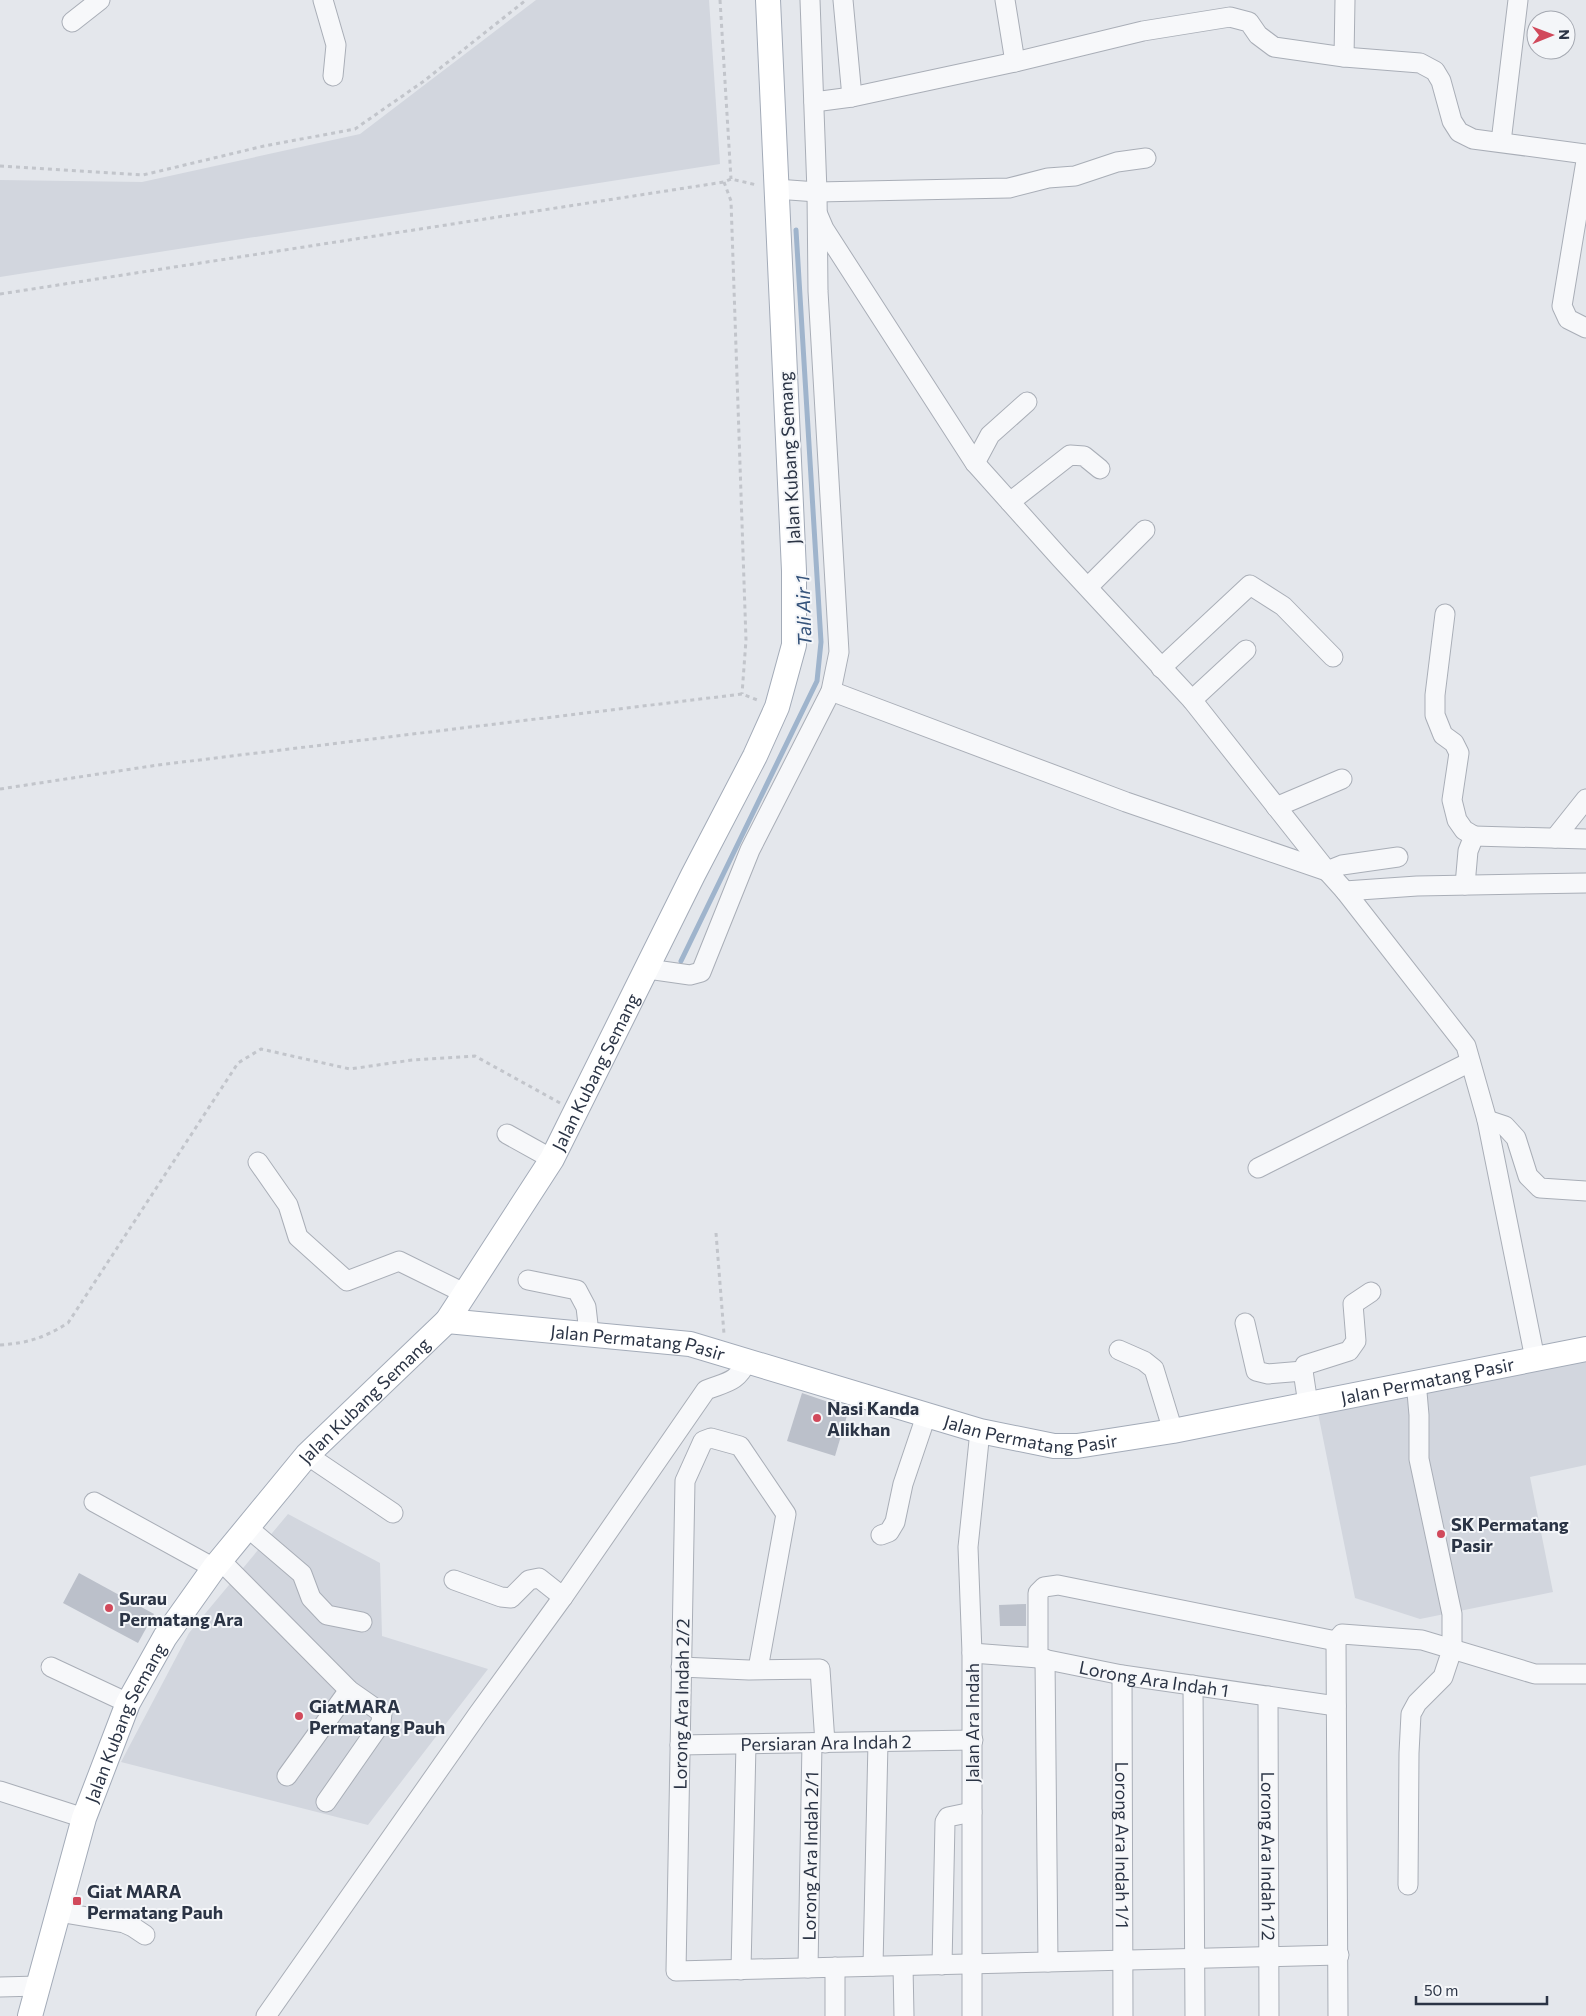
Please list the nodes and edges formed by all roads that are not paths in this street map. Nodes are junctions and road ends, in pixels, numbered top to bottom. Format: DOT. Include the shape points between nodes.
graph roads {
  1 [pos="100,0"];
  2 [pos="323,0"];
  3 [pos="768,0"];
  4 [pos="810,0"];
  5 [pos="843,0"];
  6 [pos="1005,0"];
  7 [pos="1344,0"];
  8 [pos="1518,0"];
  9 [pos="72,22"];
  10 [pos="1344,58"];
  11 [pos="1015,62"];
  12 [pos="334,69"];
  13 [pos="852,97"];
  14 [pos="814,102"];
  15 [pos="1501,142"];
  16 [pos="1586,154"];
  17 [pos="1146,158"];
  18 [pos="1586,161"];
  19 [pos="776,189"];
  20 [pos="817,192"];
  21 [pos="818,215"];
  22 [pos="1586,328"];
  23 [pos="1028,402"];
  24 [pos="975,463"];
  25 [pos="1100,469"];
  26 [pos="1010,502"];
  27 [pos="1145,530"];
  28 [pos="1088,587"];
  29 [pos="1445,614"];
  30 [pos="1246,650"];
  31 [pos="1333,657"];
  32 [pos="1161,668"];
  33 [pos="831,691"];
  34 [pos="1192,700"];
  35 [pos="1342,778"];
  36 [pos="1586,799"];
  37 [pos="1276,807"];
  38 [pos="1474,836"];
  39 [pos="1555,838"];
  40 [pos="1586,839"];
  41 [pos="1398,857"];
  42 [pos="1327,871"];
  43 [pos="1586,883"];
  44 [pos="1465,885"];
  45 [pos="1346,891"];
  46 [pos="648,968"];
  47 [pos="1470,1062"];
  48 [pos="1487,1120"];
  49 [pos="507,1134"];
  50 [pos="552,1159"];
  51 [pos="258,1162"];
  52 [pos="1258,1168"];
  53 [pos="1586,1191"];
  54 [pos="528,1280"];
  55 [pos="1371,1292"];
  56 [pos="466,1294"];
  57 [pos="447,1321"];
  58 [pos="1245,1323"];
  59 [pos="589,1333"];
  60 [pos="1586,1349"];
  61 [pos="1119,1350"];
  62 [pos="736,1358"];
  63 [pos="1535,1359"];
  64 [pos="1303,1371"];
  65 [pos="1416,1382"];
  66 [pos="1308,1404"];
  67 [pos="926,1416"];
  68 [pos="980,1431"];
  69 [pos="1173,1431"];
  70 [pos="307,1455"];
  71 [pos="94,1502"];
  72 [pos="393,1513"];
  73 [pos="247,1526"];
  74 [pos="881,1535"];
  75 [pos="217,1564"];
  76 [pos="454,1580"];
  77 [pos="563,1597"];
  78 [pos="362,1622"];
  79 [pos="1336,1641"];
  80 [pos="1452,1650"];
  81 [pos="972,1653"];
  82 [pos="1042,1659"];
  83 [pos="51,1667"];
  84 [pos="681,1667"];
  85 [pos="758,1669"];
  86 [pos="1586,1674"];
  87 [pos="1122,1675"];
  88 [pos="1192,1685"];
  89 [pos="349,1690"];
  90 [pos="1268,1696"];
  91 [pos="128,1703"];
  92 [pos="1336,1706"];
  93 [pos="973,1740"];
  94 [pos="878,1742"];
  95 [pos="818,1743"];
  96 [pos="746,1744"];
  97 [pos="680,1745"];
  98 [pos="287,1776"];
  99 [pos="0,1791"];
  100 [pos="326,1802"];
  101 [pos="972,1812"];
  102 [pos="84,1818"];
  103 [pos="1408,1885"];
  104 [pos="58,1912"];
  105 [pos="145,1935"];
  106 [pos="1339,1955"];
  107 [pos="1269,1956"];
  108 [pos="1196,1958"];
  109 [pos="1122,1960"];
  110 [pos="1048,1962"];
  111 [pos="972,1964"];
  112 [pos="942,1965"];
  113 [pos="873,1966"];
  114 [pos="903,1966"];
  115 [pos="834,1967"];
  116 [pos="808,1968"];
  117 [pos="741,1970"];
  118 [pos="38,1986"];
  119 [pos="0,1987"];
  120 [pos="30,2016"];
  121 [pos="266,2016"];
  122 [pos="835,2016"];
  123 [pos="904,2016"];
  124 [pos="972,2016"];
  125 [pos="1123,2016"];
  126 [pos="1196,2016"];
  127 [pos="1269,2016"];
  128 [pos="1338,2016"];
  1 -- 9 [label="street"];
  2 -- 12 [label="street" via="336,45"];
  3 -- 19 [label="main road, Jalan Kubang Semang"];
  4 -- 14 [label="street"];
  5 -- 13 [label="street"];
  6 -- 11 [label="street"];
  7 -- 10 [label="street"];
  8 -- 15 [label="street"];
  10 -- 11 [label="street" via="1274,47 1258,35 1249,22 1230,17 1143,31"];
  10 -- 15 [label="street" via="1420,63 1435,71 1459,132 1473,139"];
  11 -- 13 [label="street"];
  13 -- 14 [label="street"];
  14 -- 20 [label="street"];
  15 -- 16 [label="street"];
  17 -- 20 [label="street" via="1009,188"];
  18 -- 22 [label="street" via="1562,306 1568,319"];
  19 -- 20 [label="street"];
  19 -- 46 [label="main road, Jalan Kubang Semang" via="794,571 794,644 777,707 755,756"];
  20 -- 21 [label="street"];
  21 -- 24 [label="street"];
  21 -- 33 [label="street" via="818,291 840,652"];
  23 -- 24 [label="street" via="990,436"];
  24 -- 26 [label="street"];
  25 -- 26 [label="street" via="1084,456 1070,455"];
  26 -- 28 [label="street"];
  27 -- 28 [label="street"];
  28 -- 32 [label="street"];
  29 -- 38 [label="street" via="1435,715 1443,735 1454,743 1459,753 1452,800 1457,820"];
  30 -- 34 [label="street"];
  31 -- 32 [label="street" via="1283,606 1250,585"];
  32 -- 34 [label="street"];
  33 -- 42 [label="street" via="1126,802"];
  33 -- 46 [label="street" via="750,850 701,972 690,975"];
  34 -- 37 [label="street"];
  35 -- 37 [label="street"];
  36 -- 39 [label="street"];
  37 -- 42 [label="street"];
  38 -- 39 [label="street"];
  38 -- 44 [label="street" via="1468,851"];
  39 -- 40 [label="street"];
  41 -- 42 [label="street" via="1342,865"];
  42 -- 45 [label="street"];
  43 -- 44 [label="street"];
  44 -- 45 [label="street"];
  45 -- 47 [label="street" via="1466,1046"];
  46 -- 50 [label="main road, Jalan Kubang Semang"];
  47 -- 48 [label="street"];
  47 -- 52 [label="street"];
  48 -- 53 [label="street" via="1505,1126 1516,1138 1528,1176 1540,1188"];
  48 -- 63 [label="street"];
  49 -- 50 [label="street"];
  50 -- 56 [label="main road, Jalan Kubang Semang"];
  51 -- 56 [label="street" via="288,1205 298,1237 348,1281 399,1262"];
  54 -- 59 [label="street" via="577,1290 586,1306"];
  55 -- 64 [label="street" via="1353,1304 1356,1341 1349,1351 1305,1365"];
  56 -- 57 [label="main road, Jalan Kubang Semang"];
  57 -- 59 [label="main road, Jalan Permatang Pasir"];
  57 -- 70 [label="main road, Jalan Kubang Semang"];
  58 -- 64 [label="street" via="1256,1372"];
  59 -- 62 [label="main road, Jalan Permatang Pasir" via="690,1344"];
  60 -- 63 [label="main road, Jalan Permatang Pasir"];
  61 -- 69 [label="street" via="1154,1370"];
  62 -- 67 [label="main road, Jalan Permatang Pasir"];
  62 -- 77 [label="street" via="742,1371 734,1380 706,1390"];
  63 -- 65 [label="main road, Jalan Permatang Pasir"];
  64 -- 66 [label="street"];
  65 -- 66 [label="main road, Jalan Permatang Pasir"];
  65 -- 80 [label="street" via="1419,1459 1452,1614"];
  66 -- 69 [label="main road, Jalan Permatang Pasir"];
  67 -- 68 [label="main road, Jalan Permatang Pasir"];
  67 -- 74 [label="street" via="903,1484 895,1522 889,1532"];
  68 -- 69 [label="main road, Jalan Permatang Pasir" via="1054,1446 1077,1446"];
  68 -- 81 [label="street, Jalan Ara Indah" via="968,1547"];
  70 -- 72 [label="street"];
  70 -- 73 [label="main road, Jalan Kubang Semang"];
  71 -- 75 [label="street"];
  73 -- 75 [label="main road, Jalan Kubang Semang"];
  73 -- 78 [label="street" via="302,1574 311,1598 327,1614"];
  75 -- 89 [label="street"];
  75 -- 91 [label="main road, Jalan Kubang Semang" via="165,1637"];
  76 -- 77 [label="street" via="510,1598 529,1580 539,1578"];
  77 -- 121 [label="street"];
  79 -- 80 [label="street" via="1342,1634 1422,1640"];
  79 -- 82 [label="street" via="1058,1585 1044,1587 1038,1593"];
  79 -- 92 [label="street"];
  80 -- 86 [label="street" via="1535,1674"];
  80 -- 103 [label="street" via="1443,1677 1417,1703 1411,1714"];
  81 -- 82 [label="street, Lorong Ara Indah 1"];
  81 -- 93 [label="street, Jalan Ara Indah"];
  82 -- 87 [label="street, Lorong Ara Indah 1"];
  82 -- 110 [label="street"];
  83 -- 91 [label="street"];
  84 -- 85 [label="street"];
  84 -- 85 [label="street, Lorong Ara Indah 2/2" via="685,1481 703,1441 711,1438 740,1446 786,1514"];
  84 -- 97 [label="street, Lorong Ara Indah 2/2"];
  85 -- 95 [label="street, Lorong Ara Indah 2/1" via="820,1669"];
  87 -- 88 [label="street, Lorong Ara Indah 1"];
  87 -- 109 [label="street, Lorong Ara Indah 1/1"];
  88 -- 90 [label="street, Lorong Ara Indah 1"];
  88 -- 108 [label="street"];
  89 -- 98 [label="street"];
  89 -- 100 [label="street" via="382,1713 381,1723"];
  90 -- 92 [label="street, Lorong Ara Indah 1"];
  90 -- 107 [label="street, Lorong Ara Indah 1/2"];
  91 -- 102 [label="main road, Jalan Kubang Semang"];
  92 -- 106 [label="street"];
  93 -- 94 [label="street, Persiaran Ara Indah 2"];
  93 -- 101 [label="street, Jalan Ara Indah"];
  94 -- 95 [label="street, Persiaran Ara Indah 2"];
  94 -- 113 [label="street"];
  95 -- 96 [label="street, Persiaran Ara Indah 2"];
  95 -- 116 [label="street, Lorong Ara Indah 2/1"];
  96 -- 97 [label="street, Persiaran Ara Indah 2"];
  96 -- 117 [label="street"];
  97 -- 117 [label="street, Lorong Ara Indah 2/2" via="676,1971"];
  99 -- 102 [label="street"];
  101 -- 111 [label="street, Jalan Ara Indah"];
  101 -- 112 [label="street" via="948,1817 945,1822"];
  102 -- 104 [label="main road, Jalan Kubang Semang"];
  104 -- 105 [label="street" via="124,1923"];
  104 -- 118 [label="main road, Jalan Kubang Semang"];
  106 -- 107 [label="street"];
  106 -- 128 [label="street"];
  107 -- 108 [label="street"];
  107 -- 127 [label="street, Lorong Ara Indah 1/2"];
  108 -- 109 [label="street"];
  108 -- 126 [label="street"];
  109 -- 110 [label="street"];
  109 -- 125 [label="street, Lorong Ara Indah 1/1"];
  110 -- 111 [label="street"];
  111 -- 112 [label="street"];
  111 -- 124 [label="street, Jalan Ara Indah"];
  112 -- 114 [label="street"];
  113 -- 114 [label="street"];
  113 -- 115 [label="street"];
  114 -- 123 [label="street"];
  115 -- 116 [label="street"];
  115 -- 122 [label="street"];
  116 -- 117 [label="street"];
  118 -- 119 [label="street"];
  118 -- 120 [label="main road, Jalan Kubang Semang"];
}
